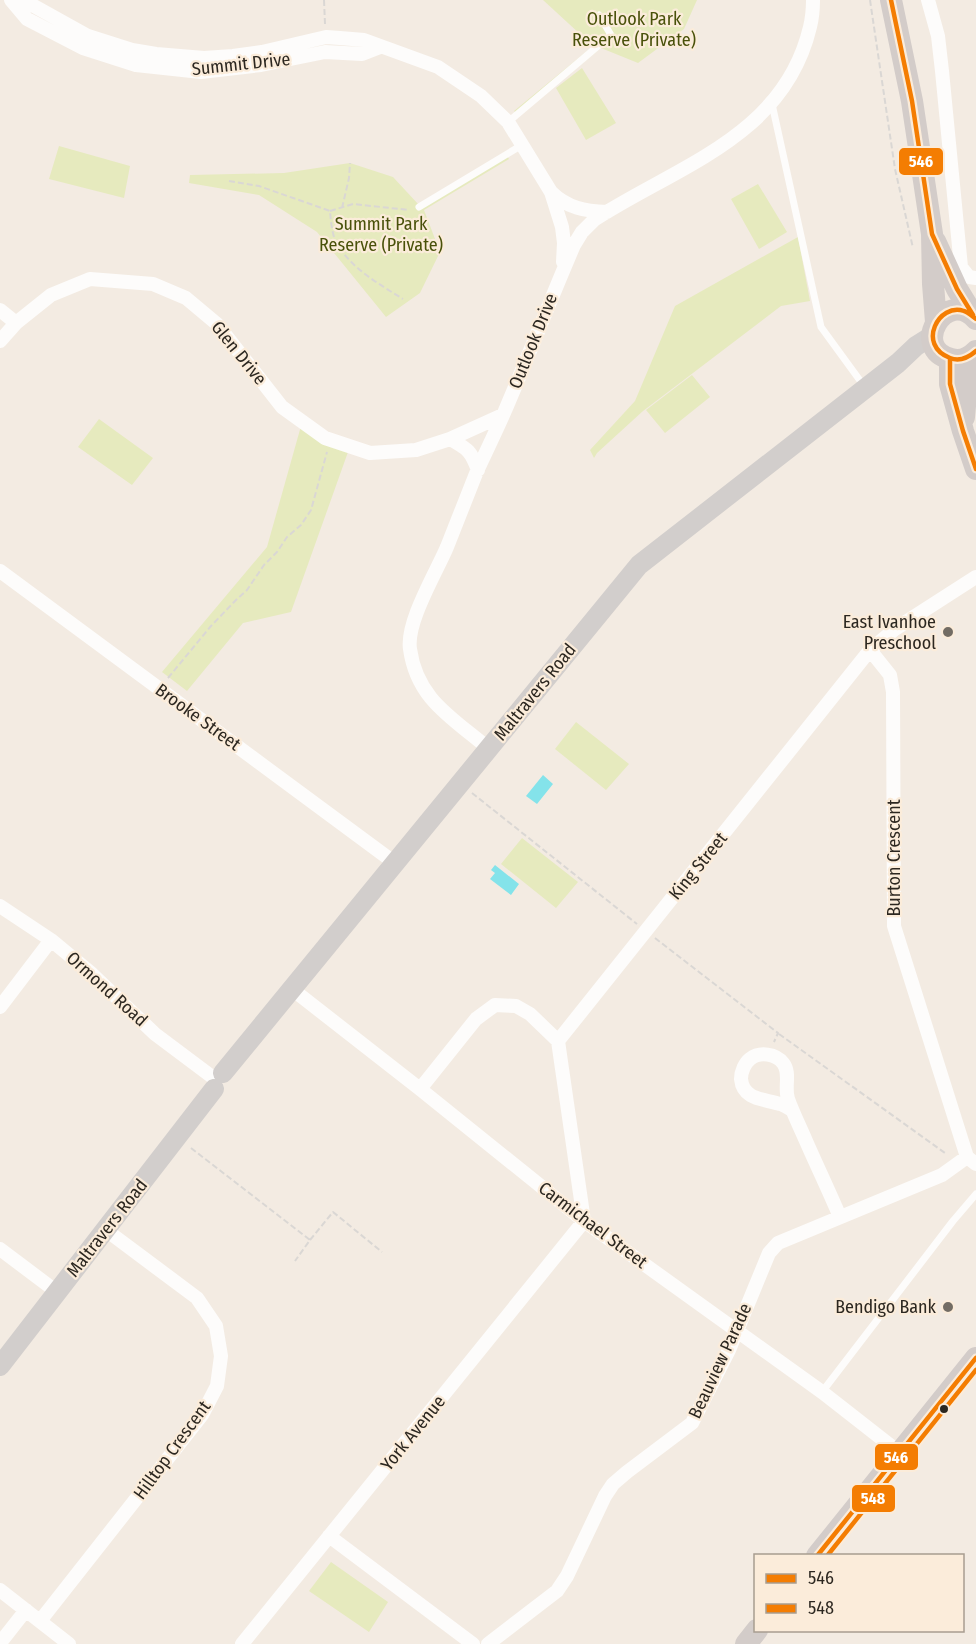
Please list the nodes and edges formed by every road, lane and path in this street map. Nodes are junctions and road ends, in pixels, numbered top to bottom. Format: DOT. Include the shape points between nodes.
graph roads {
  1 [pos="11,0"];
  2 [pos="23,0"];
  3 [pos="324,0"];
  4 [pos="813,0"];
  5 [pos="870,0"];
  6 [pos="891,0"];
  7 [pos="928,0"];
  8 [pos="599,15"];
  9 [pos="326,38"];
  10 [pos="380,46"];
  11 [pos="772,104"];
  12 [pos="508,122"];
  13 [pos="522,145"];
  14 [pos="350,163"];
  15 [pos="229,182"];
  16 [pos="551,192"];
  17 [pos="419,207"];
  18 [pos="342,208"];
  19 [pos="330,211"];
  20 [pos="607,212"];
  21 [pos="932,234"];
  22 [pos="914,250"];
  23 [pos="563,270"];
  24 [pos="976,278"];
  25 [pos="403,299"];
  26 [pos="0,310"];
  27 [pos="974,317"];
  28 [pos="16,322"];
  29 [pos="934,329"];
  30 [pos="0,341"];
  31 [pos="964,355"];
  32 [pos="898,363"];
  33 [pos="866,388"];
  34 [pos="503,415"];
  35 [pos="450,439"];
  36 [pos="328,449"];
  37 [pos="976,469"];
  38 [pos="478,470"];
  39 [pos="0,571"];
  40 [pos="976,577"];
  41 [pos="870,651"];
  42 [pos="167,678"];
  43 [pos="489,749"];
  44 [pos="460,784"];
  45 [pos="395,863"];
  46 [pos="0,906"];
  47 [pos="646,931"];
  48 [pos="51,940"];
  49 [pos="292,989"];
  50 [pos="0,1007"];
  51 [pos="778,1033"];
  52 [pos="558,1041"];
  53 [pos="768,1054"];
  54 [pos="216,1079"];
  55 [pos="420,1089"];
  56 [pos="792,1110"];
  57 [pos="188,1146"];
  58 [pos="945,1153"];
  59 [pos="971,1160"];
  60 [pos="976,1194"];
  61 [pos="840,1217"];
  62 [pos="584,1221"];
  63 [pos="106,1230"];
  64 [pos="310,1240"];
  65 [pos="0,1249"];
  66 [pos="382,1252"];
  67 [pos="295,1261"];
  68 [pos="57,1292"];
  69 [pos="736,1332"];
  70 [pos="976,1358"];
  71 [pos="0,1366"];
  72 [pos="822,1392"];
  73 [pos="900,1453"];
  74 [pos="329,1536"];
  75 [pos="819,1554"];
  76 [pos="0,1590"];
  77 [pos="26,1610"];
  78 [pos="40,1621"];
  79 [pos="755,1632"];
  80 [pos="496,1642"];
  81 [pos="0,1643"];
  82 [pos="69,1644"];
  83 [pos="242,1644"];
  84 [pos="473,1644"];
  85 [pos="746,1644"];
  1 -- 10 [label="street, Summit Drive" via="27,19 83,48 136,65 201,72 325,52 362,54"];
  2 -- 9 [label="street, Summit Drive" via="88,36 156,54 233,56"];
  3 -- 9 [label="path"];
  4 -- 11 [label="street, Outlook Drive" via="811,26 800,60"];
  5 -- 22 [label="path" via="895,169"];
  6 -- 21 [label="main road" via="912,101"];
  7 -- 24 [label="street" via="938,36 962,267 969,277"];
  8 -- 12 [label="lane" via="611,35"];
  9 -- 10 [label="street, Summit Drive" via="364,40"];
  10 -- 12 [label="street, Summit Drive" via="438,67 481,96"];
  11 -- 20 [label="street, Outlook Drive" via="748,127 686,169"];
  11 -- 33 [label="lane" via="821,327"];
  12 -- 13 [label="street, Summit Drive"];
  13 -- 16 [label="street, Summit Drive"];
  13 -- 17 [label="lane"];
  14 -- 18 [label="path"];
  15 -- 19 [label="path" via="259,186"];
  16 -- 20 [label="street, Summit Drive" via="565,204"];
  16 -- 23 [label="street, Summit Drive" via="562,226"];
  17 -- 18 [label="path" via="402,210 353,204"];
  18 -- 19 [label="path"];
  19 -- 25 [label="path" via="336,243 361,272"];
  20 -- 23 [label="street, Outlook Drive" via="582,232"];
  21 -- 27 [label="main road"];
  21 -- 29 [label="main road"];
  23 -- 34 [label="street, Outlook Drive"];
  26 -- 28 [label="street"];
  27 -- 29 [label="main road" via="954,310 942,316"];
  28 -- 30 [label="street, Glen Drive"];
  28 -- 35 [label="street, Glen Drive" via="51,295 90,279 153,284 186,298 217,324 282,406 325,438 370,453 416,450"];
  29 -- 31 [label="main road" via="937,350"];
  29 -- 32 [label="street, Maltravers Road"];
  31 -- 32 [label="street, Maltravers Road" via="929,356"];
  31 -- 37 [label="main road" via="968,383 963,431"];
  32 -- 33 [label="street, Maltravers Road"];
  33 -- 43 [label="street, Maltravers Road" via="639,565"];
  34 -- 35 [label="street, Glen Drive"];
  34 -- 38 [label="street, Outlook Drive"];
  35 -- 38 [label="street" via="472,455"];
  36 -- 42 [label="path" via="311,510 301,525"];
  38 -- 43 [label="street, Outlook Drive" via="413,623 409,645 413,665 429,698"];
  39 -- 45 [label="street, Brooke Street"];
  40 -- 41 [label="street, King Street" via="895,629"];
  41 -- 47 [label="street, King Street"];
  41 -- 59 [label="street, Burton Crescent" via="890,675 893,692 894,926"];
  43 -- 44 [label="street, Maltravers Road"];
  44 -- 45 [label="street, Maltravers Road"];
  44 -- 47 [label="path"];
  45 -- 49 [label="street, Maltravers Road"];
  46 -- 48 [label="street, Ormond Road"];
  47 -- 51 [label="path"];
  47 -- 52 [label="street, King Street"];
  48 -- 50 [label="street"];
  48 -- 54 [label="street, Ormond Road" via="155,1034"];
  49 -- 54 [label="street, Maltravers Road"];
  49 -- 55 [label="street, Carmichael Street"];
  51 -- 53 [label="path"];
  51 -- 58 [label="path"];
  52 -- 55 [label="street" via="516,1006 495,1005 476,1019"];
  52 -- 62 [label="street"];
  53 -- 56 [label="street" via="786,1069"];
  53 -- 56 [label="street" via="755,1056 744,1066 743,1086 752,1097"];
  54 -- 63 [label="street, Maltravers Road"];
  55 -- 62 [label="street, Carmichael Street"];
  56 -- 61 [label="street"];
  57 -- 64 [label="path"];
  59 -- 61 [label="street, Beauview Parade"];
  60 -- 72 [label="lane"];
  61 -- 69 [label="street, Beauview Parade" via="778,1242 769,1253"];
  62 -- 69 [label="street, Carmichael Street"];
  62 -- 74 [label="street, York Avenue"];
  63 -- 68 [label="street, Maltravers Road"];
  63 -- 78 [label="street, Hilltop Crescent" via="197,1298 216,1326 221,1356 217,1386 202,1415"];
  64 -- 66 [label="path" via="333,1212"];
  64 -- 67 [label="path"];
  65 -- 68 [label="street"];
  68 -- 71 [label="street, Maltravers Road"];
  69 -- 72 [label="street, Carmichael Street"];
  69 -- 80 [label="street, Beauview Parade" via="692,1423 613,1484 557,1591"];
  70 -- 73 [label="main road"];
  72 -- 73 [label="street, Carmichael Street"];
  73 -- 75 [label="main road"];
  74 -- 83 [label="street, York Avenue"];
  74 -- 84 [label="street"];
  76 -- 77 [label="street"];
  77 -- 78 [label="street"];
  77 -- 81 [label="street"];
  78 -- 82 [label="street"];
  79 -- 85 [label="main road"];
}
